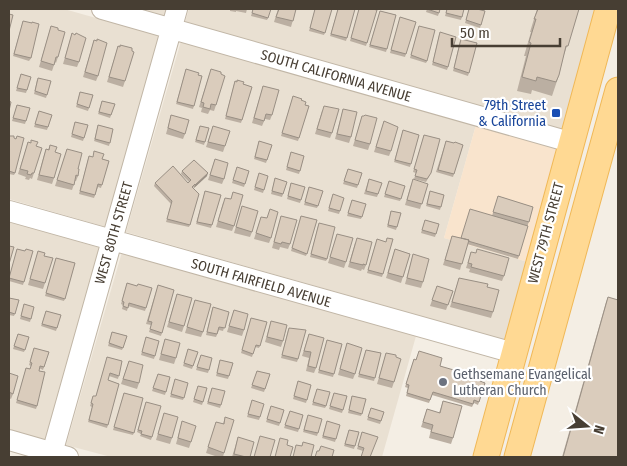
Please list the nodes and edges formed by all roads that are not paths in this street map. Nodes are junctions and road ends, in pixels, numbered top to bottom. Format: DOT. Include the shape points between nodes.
graph roads {
  1 [pos="102,9"];
  2 [pos="177,9"];
  3 [pos="608,9"];
  4 [pos="172,29"];
  5 [pos="618,90"];
  6 [pos="570,142"];
  7 [pos="9,211"];
  8 [pos="112,240"];
  9 [pos="514,354"];
  10 [pos="9,440"];
  11 [pos="57,456"];
  12 [pos="486,457"];
  13 [pos="517,457"];
  1 -- 4 [label="street, SOUTH CALIFORNIA AVENUE"];
  2 -- 4 [label="street, WEST 80TH STREET"];
  3 -- 6 [label="main road, WEST 79TH STREET"];
  4 -- 6 [label="street, SOUTH CALIFORNIA AVENUE"];
  4 -- 8 [label="street, WEST 80TH STREET"];
  5 -- 13 [label="main road"];
  6 -- 9 [label="main road, WEST 79TH STREET"];
  7 -- 8 [label="street, SOUTH FAIRFIELD AVENUE"];
  8 -- 9 [label="street, SOUTH FAIRFIELD AVENUE"];
  8 -- 11 [label="street, WEST 80TH STREET"];
  9 -- 12 [label="main road, WEST 79TH STREET"];
  10 -- 11 [label="street"];
}
